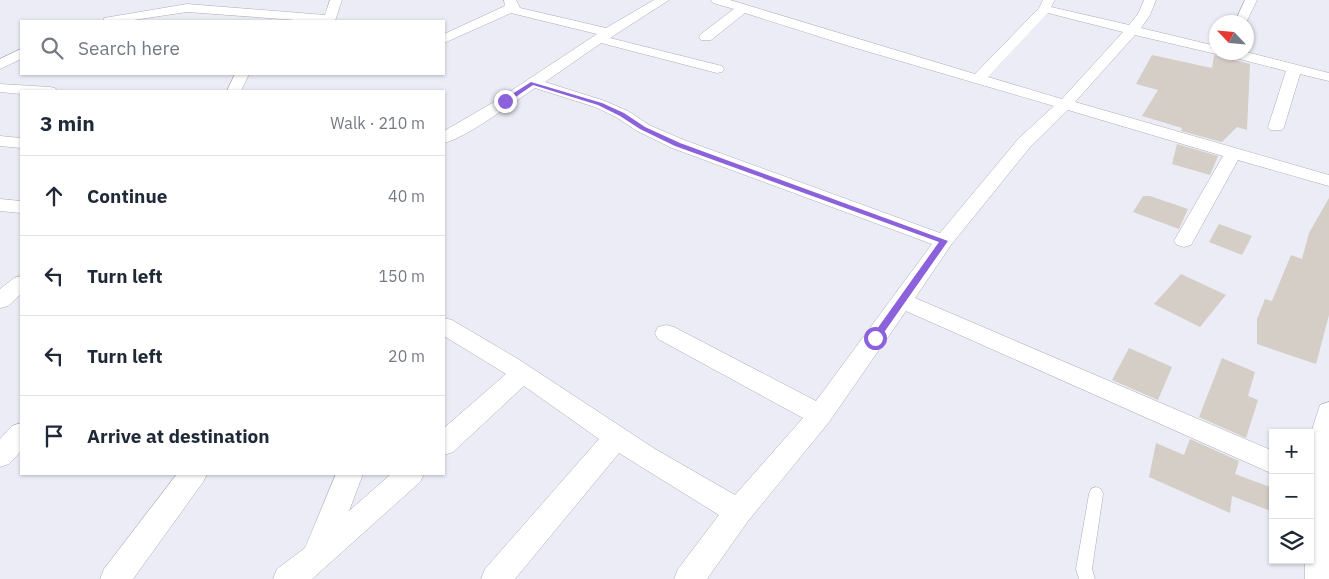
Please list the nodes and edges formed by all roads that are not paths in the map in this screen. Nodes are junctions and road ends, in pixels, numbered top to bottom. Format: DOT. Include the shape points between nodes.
graph roads {
  1 [pos="256,0"];
  2 [pos="336,0"];
  3 [pos="663,0"];
  4 [pos="717,0"];
  5 [pos="1150,0"];
  6 [pos="1251,0"];
  7 [pos="511,4"];
  8 [pos="1047,5"];
  9 [pos="744,8"];
  10 [pos="230,11"];
  11 [pos="1244,15"];
  12 [pos="113,20"];
  13 [pos="329,20"];
  14 [pos="1133,29"];
  15 [pos="604,36"];
  16 [pos="706,37"];
  17 [pos="445,38"];
  18 [pos="1209,48"];
  19 [pos="20,54"];
  20 [pos="1254,58"];
  21 [pos="0,65"];
  22 [pos="717,69"];
  23 [pos="1294,69"];
  24 [pos="242,75"];
  25 [pos="1329,77"];
  26 [pos="979,78"];
  27 [pos="532,83"];
  28 [pos="0,88"];
  29 [pos="33,90"];
  30 [pos="234,90"];
  31 [pos="1066,103"];
  32 [pos="1276,127"];
  33 [pos="445,137"];
  34 [pos="0,141"];
  35 [pos="20,143"];
  36 [pos="1233,153"];
  37 [pos="1329,181"];
  38 [pos="0,205"];
  39 [pos="20,207"];
  40 [pos="944,241"];
  41 [pos="1184,241"];
  42 [pos="20,283"];
  43 [pos="0,300"];
  44 [pos="903,301"];
  45 [pos="445,327"];
  46 [pos="666,333"];
  47 [pos="522,374"];
  48 [pos="1329,412"];
  49 [pos="820,416"];
  50 [pos="20,435"];
  51 [pos="617,437"];
  52 [pos="445,443"];
  53 [pos="0,456"];
  54 [pos="1269,461"];
  55 [pos="192,475"];
  56 [pos="349,475"];
  57 [pos="409,475"];
  58 [pos="1321,480"];
  59 [pos="1096,494"];
  60 [pos="738,512"];
  61 [pos="316,558"];
  62 [pos="115,579"];
  63 [pos="288,579"];
  64 [pos="496,579"];
  65 [pos="689,579"];
  66 [pos="1087,579"];
  67 [pos="1320,579"];
  1 -- 10 [label="street"];
  2 -- 13 [label="street"];
  3 -- 15 [label="street"];
  4 -- 9 [label="street"];
  5 -- 14 [label="street"];
  6 -- 11 [label="street"];
  7 -- 15 [label="street" via="516,11"];
  7 -- 17 [label="street"];
  8 -- 14 [label="street"];
  8 -- 26 [label="street"];
  9 -- 16 [label="street"];
  9 -- 26 [label="street"];
  10 -- 12 [label="street" via="177,9"];
  10 -- 13 [label="street"];
  14 -- 18 [label="street"];
  14 -- 31 [label="street"];
  15 -- 22 [label="street"];
  15 -- 27 [label="street"];
  19 -- 21 [label="street"];
  20 -- 23 [label="street"];
  23 -- 25 [label="street"];
  23 -- 32 [label="street"];
  24 -- 30 [label="street"];
  26 -- 31 [label="street"];
  27 -- 33 [label="street"];
  27 -- 40 [label="street" via="600,104 678,144"];
  28 -- 29 [label="street"];
  31 -- 36 [label="street"];
  31 -- 40 [label="street" via="1025,142"];
  34 -- 35 [label="street"];
  36 -- 37 [label="street"];
  36 -- 41 [label="street"];
  38 -- 39 [label="street"];
  40 -- 44 [label="street"];
  42 -- 43 [label="street"];
  44 -- 49 [label="street"];
  44 -- 54 [label="street"];
  45 -- 47 [label="street"];
  46 -- 49 [label="street"];
  47 -- 51 [label="street"];
  47 -- 52 [label="street"];
  48 -- 58 [label="street" via="1322,441"];
  49 -- 60 [label="street"];
  50 -- 53 [label="street"];
  51 -- 60 [label="street"];
  51 -- 64 [label="street"];
  55 -- 62 [label="street"];
  56 -- 61 [label="street"];
  57 -- 61 [label="street"];
  58 -- 67 [label="street"];
  59 -- 66 [label="lane" via="1084,569"];
  60 -- 65 [label="street"];
  61 -- 63 [label="street"];
}
